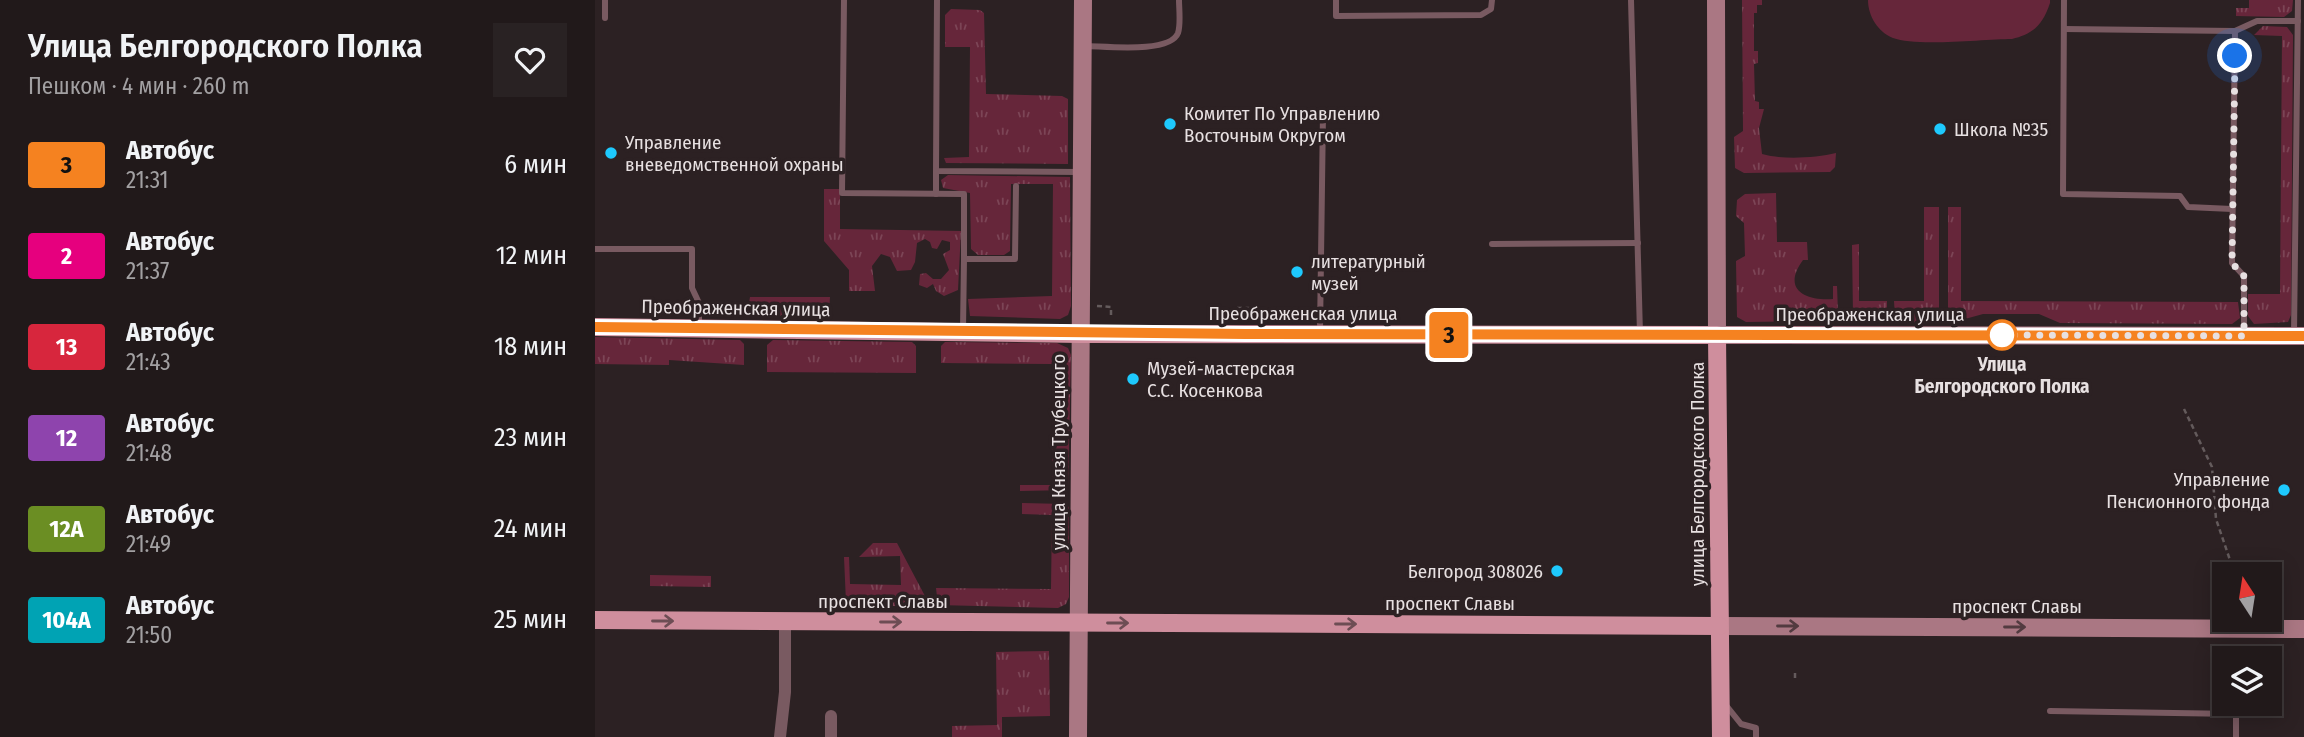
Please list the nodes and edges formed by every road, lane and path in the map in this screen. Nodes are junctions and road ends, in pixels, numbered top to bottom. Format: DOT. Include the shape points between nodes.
graph roads {
  1 [pos="605,0"];
  2 [pos="844,0"];
  3 [pos="937,0"];
  4 [pos="1083,0"];
  5 [pos="1179,0"];
  6 [pos="1336,0"];
  7 [pos="1492,0"];
  8 [pos="1630,0"];
  9 [pos="1716,0"];
  10 [pos="2064,0"];
  11 [pos="2298,0"];
  12 [pos="605,18"];
  13 [pos="2298,21"];
  14 [pos="2064,29"];
  15 [pos="2235,31"];
  16 [pos="1082,46"];
  17 [pos="1323,113"];
  18 [pos="936,171"];
  19 [pos="1081,172"];
  20 [pos="1016,186"];
  21 [pos="936,194"];
  22 [pos="2232,209"];
  23 [pos="1638,243"];
  24 [pos="1492,244"];
  25 [pos="595,249"];
  26 [pos="964,259"];
  27 [pos="1097,306"];
  28 [pos="1237,308"];
  29 [pos="1254,308"];
  30 [pos="1111,319"];
  31 [pos="595,327"];
  32 [pos="699,329"];
  33 [pos="963,332"];
  34 [pos="1080,334"];
  35 [pos="1320,334"];
  36 [pos="1640,335"];
  37 [pos="1717,335"];
  38 [pos="2244,336"];
  39 [pos="2299,336"];
  40 [pos="2184,408"];
  41 [pos="2231,562"];
  42 [pos="595,620"];
  43 [pos="785,621"];
  44 [pos="1078,623"];
  45 [pos="1719,626"];
  46 [pos="2304,629"];
  47 [pos="1795,673"];
  48 [pos="1795,681"];
  49 [pos="1721,699"];
  50 [pos="2050,711"];
  51 [pos="831,716"];
  52 [pos="780,737"];
  53 [pos="831,737"];
  54 [pos="1077,737"];
  55 [pos="1721,737"];
  56 [pos="1756,737"];
  57 [pos="2236,737"];
  1 -- 12 [label="lane"];
  2 -- 21 [label="lane" via="842,193"];
  3 -- 18 [label="lane"];
  4 -- 16 [label="main road, улица Князя Трубецкого"];
  5 -- 16 [label="lane" via="1178,32 1171,42 1154,47"];
  6 -- 7 [label="lane" via="1336,16 1481,15 1491,9"];
  8 -- 23 [label="lane"];
  9 -- 37 [label="main road, улица Белгородского Полка"];
  10 -- 14 [label="lane"];
  11 -- 13 [label="lane"];
  13 -- 15 [label="lane" via="2256,21"];
  13 -- 39 [label="lane"];
  14 -- 15 [label="lane"];
  14 -- 22 [label="lane" via="2063,194 2181,196 2187,207"];
  15 -- 22 [label="lane"];
  16 -- 19 [label="main road, улица Князя Трубецкого"];
  17 -- 35 [label="lane"];
  18 -- 19 [label="lane"];
  18 -- 21 [label="lane"];
  19 -- 34 [label="main road, улица Князя Трубецкого"];
  20 -- 26 [label="lane" via="1015,259"];
  21 -- 26 [label="lane" via="964,194"];
  22 -- 38 [label="lane" via="2232,263 2244,276"];
  23 -- 24 [label="lane"];
  23 -- 36 [label="lane"];
  25 -- 32 [label="lane" via="692,249"];
  26 -- 33 [label="lane"];
  27 -- 30 [label="path" via="1111,307"];
  28 -- 29 [label="path"];
  31 -- 32 [label="main road, Преображенская улица"];
  32 -- 33 [label="main road, Преображенская улица"];
  33 -- 34 [label="main road, Преображенская улица"];
  34 -- 35 [label="main road, Преображенская улица"];
  34 -- 44 [label="main road, улица Князя Трубецкого"];
  35 -- 36 [label="main road, Преображенская улица"];
  36 -- 37 [label="main road, Преображенская улица"];
  37 -- 38 [label="main road, Преображенская улица"];
  37 -- 45 [label="main road, улица Белгородского Полка"];
  38 -- 39 [label="main road, Преображенская улица"];
  40 -- 41 [label="path" via="2212,467 2216,519"];
  42 -- 43 [label="main road, проспект Славы, one-way"];
  43 -- 44 [label="main road, проспект Славы, one-way"];
  43 -- 52 [label="street"];
  44 -- 45 [label="main road, проспект Славы, one-way"];
  44 -- 54 [label="main road, улица Князя Трубецкого"];
  45 -- 46 [label="main road, проспект Славы, one-way"];
  45 -- 49 [label="main road, улица Белгородского Полка"];
  47 -- 48 [label="path"];
  49 -- 55 [label="main road, улица Белгородского Полка"];
  49 -- 56 [label="lane" via="1741,724 1756,728"];
  50 -- 57 [label="lane" via="2236,714"];
  51 -- 53 [label="street"];
}
